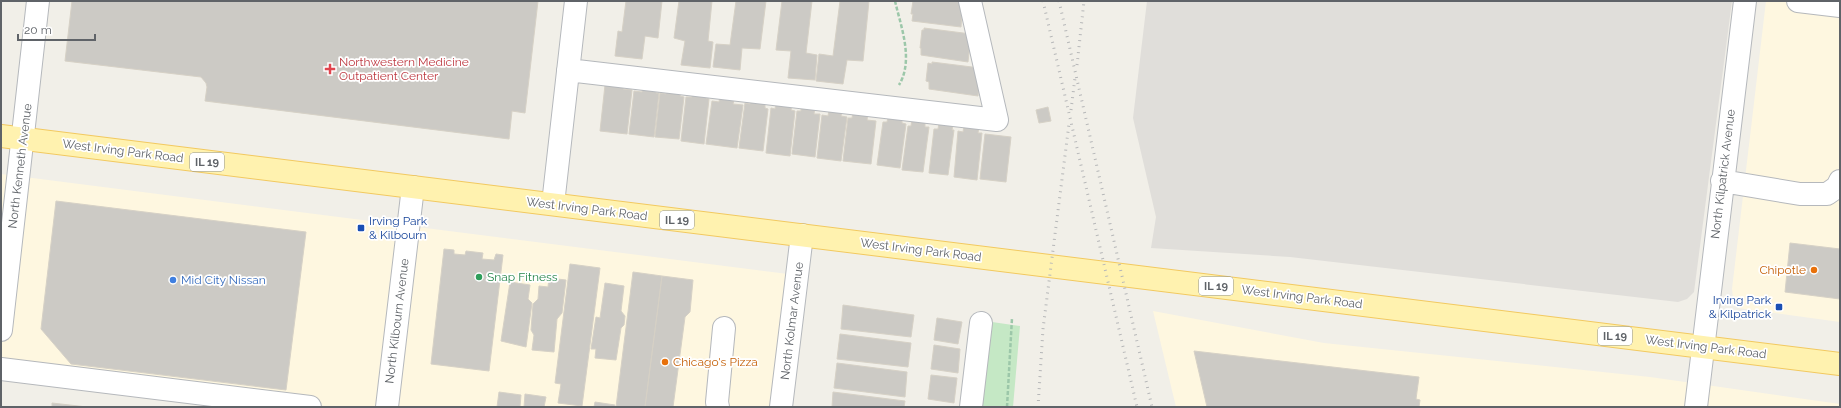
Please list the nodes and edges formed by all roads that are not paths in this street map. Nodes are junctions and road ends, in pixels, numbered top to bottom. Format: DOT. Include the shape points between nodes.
graph roads {
  1 [pos="38,1"];
  2 [pos="576,1"];
  3 [pos="970,1"];
  4 [pos="1745,1"];
  5 [pos="1798,1"];
  6 [pos="1840,6"];
  7 [pos="568,70"];
  8 [pos="1,136"];
  9 [pos="23,139"];
  10 [pos="1722,181"];
  11 [pos="1840,182"];
  12 [pos="413,187"];
  13 [pos="552,204"];
  14 [pos="802,235"];
  15 [pos="981,323"];
  16 [pos="724,328"];
  17 [pos="1,330"];
  18 [pos="1702,347"];
  19 [pos="1840,364"];
  20 [pos="1,369"];
  21 [pos="193,400"];
  22 [pos="310,407"];
  23 [pos="386,407"];
  24 [pos="718,407"];
  25 [pos="781,407"];
  26 [pos="971,407"];
  27 [pos="1696,407"];
  1 -- 9 [label="street, North Kenneth Avenue"];
  2 -- 7 [label="street"];
  3 -- 7 [label="street" via="997,120"];
  4 -- 10 [label="street, North Kilpatrick Avenue"];
  5 -- 6 [label="street"];
  7 -- 13 [label="street"];
  8 -- 9 [label="main road, West Irving Park Road / IL 19"];
  9 -- 12 [label="main road, West Irving Park Road / IL 19"];
  9 -- 17 [label="street, North Kenneth Avenue"];
  10 -- 11 [label="street" via="1800,194 1827,194"];
  10 -- 18 [label="street, North Kilpatrick Avenue"];
  12 -- 13 [label="main road, West Irving Park Road / IL 19"];
  12 -- 23 [label="street, North Kilbourn Avenue"];
  13 -- 14 [label="main road, West Irving Park Road / IL 19"];
  14 -- 18 [label="main road, West Irving Park Road / IL 19"];
  14 -- 25 [label="street, North Kolmar Avenue"];
  15 -- 26 [label="street"];
  16 -- 24 [label="street"];
  18 -- 19 [label="main road, West Irving Park Road / IL 19"];
  18 -- 27 [label="street, North Kilpatrick Avenue"];
  20 -- 21 [label="street"];
  21 -- 22 [label="street"];
}
